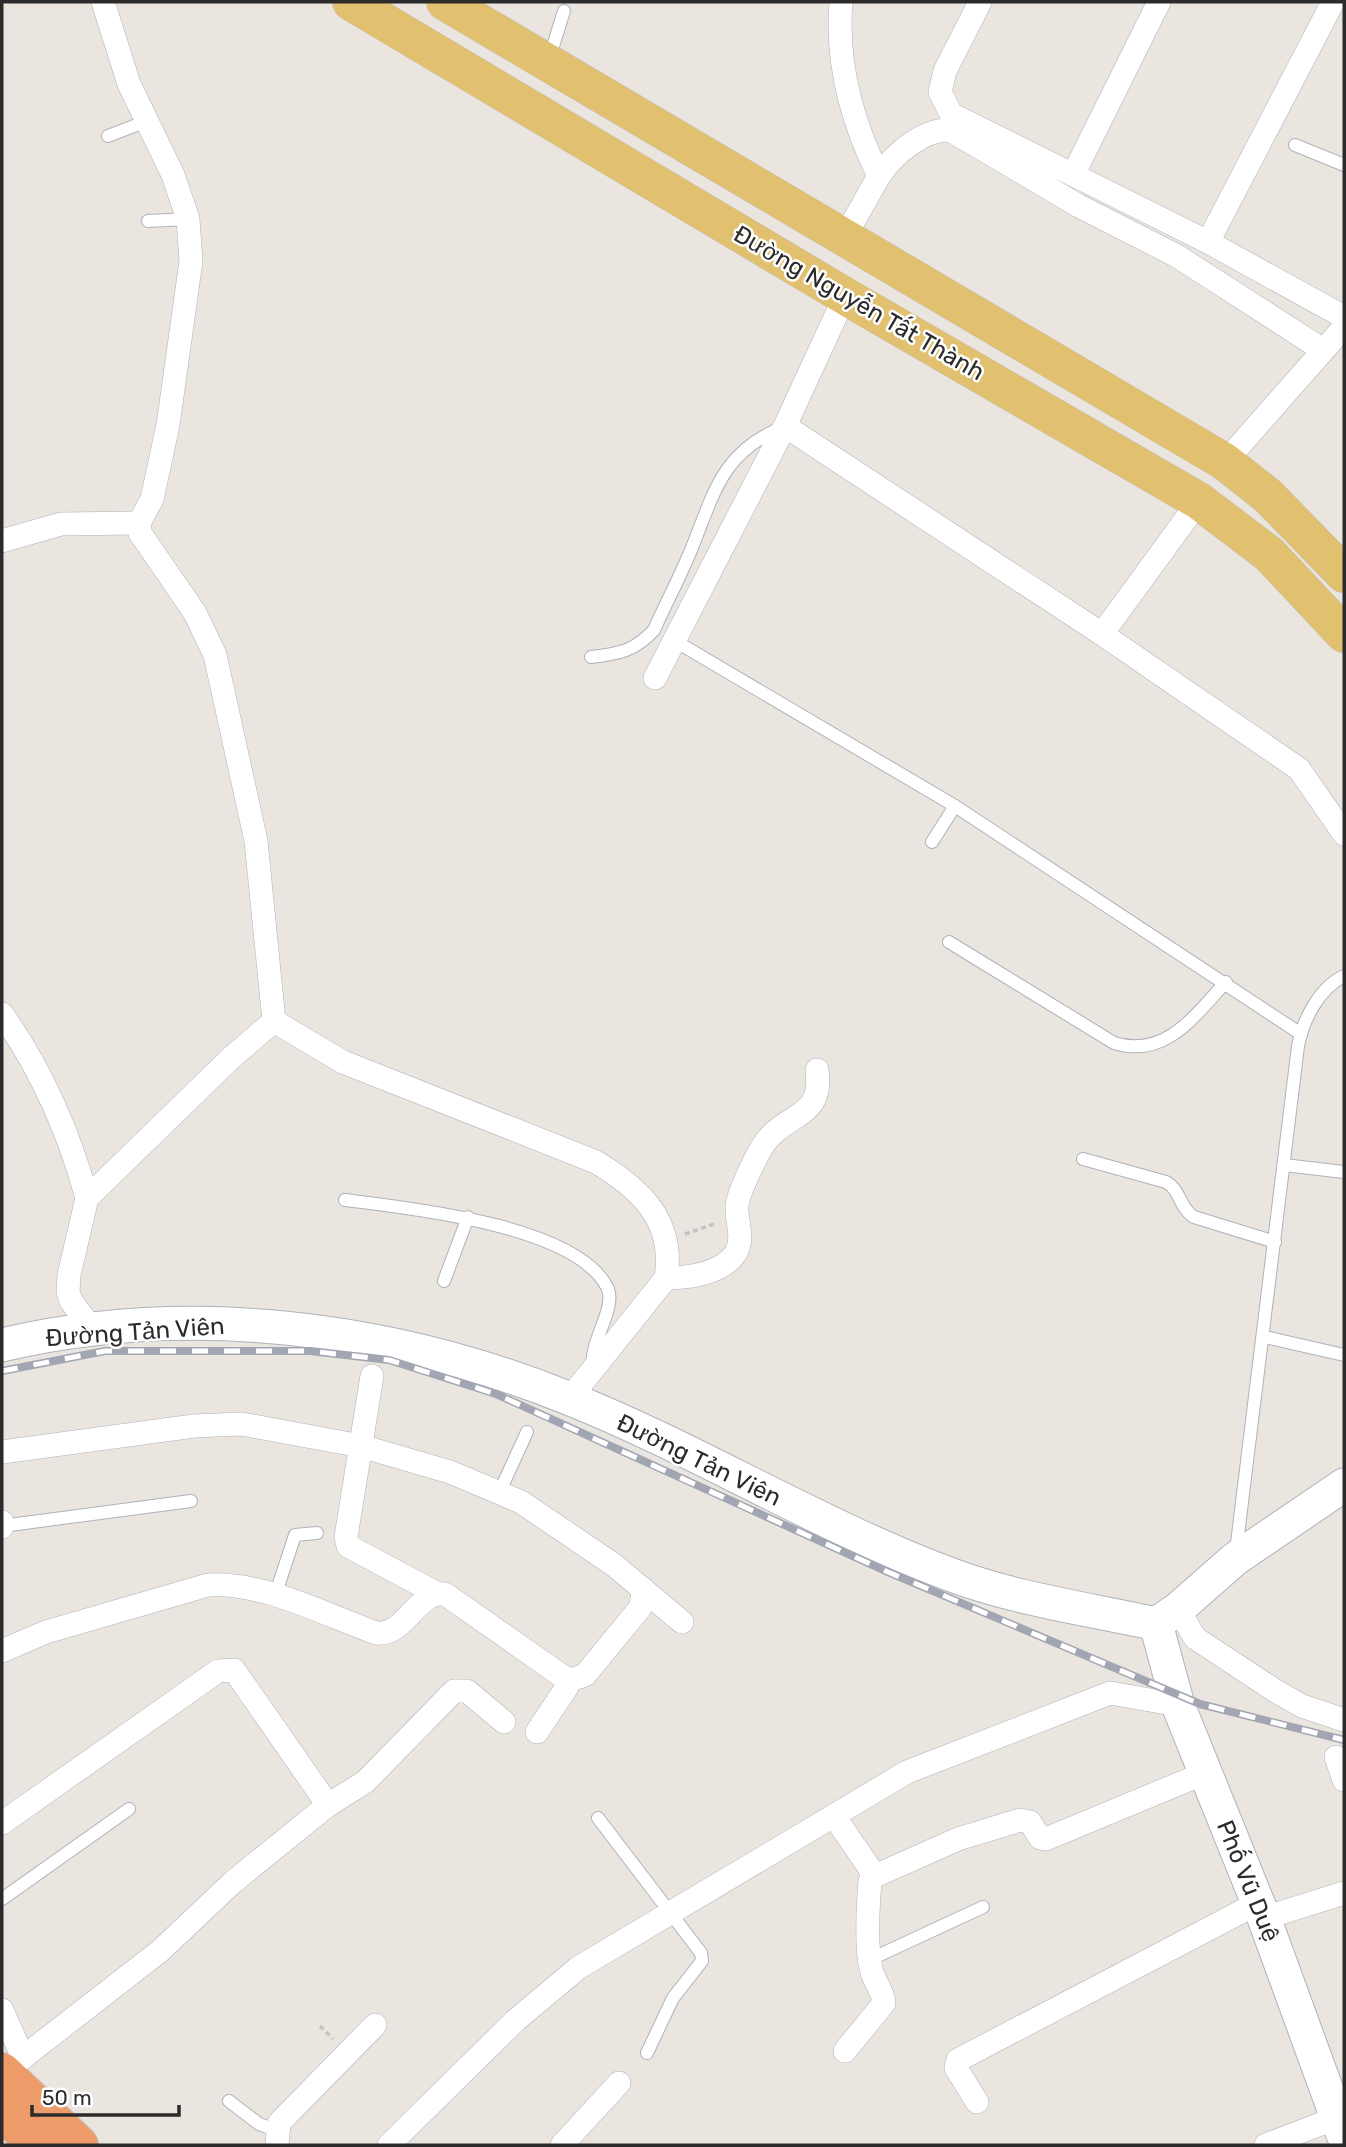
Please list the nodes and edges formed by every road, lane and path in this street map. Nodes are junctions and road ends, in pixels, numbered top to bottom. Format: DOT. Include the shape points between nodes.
graph roads {
  1 [pos="103,2"];
  2 [pos="351,2"];
  3 [pos="445,2"];
  4 [pos="841,2"];
  5 [pos="980,2"];
  6 [pos="1159,2"];
  7 [pos="1333,2"];
  8 [pos="564,11"];
  9 [pos="548,62"];
  10 [pos="147,121"];
  11 [pos="108,136"];
  12 [pos="1295,145"];
  13 [pos="1344,165"];
  14 [pos="1074,173"];
  15 [pos="879,176"];
  16 [pos="188,219"];
  17 [pos="148,221"];
  18 [pos="844,238"];
  19 [pos="1208,242"];
  20 [pos="845,296"];
  21 [pos="1338,335"];
  22 [pos="785,426"];
  23 [pos="1225,463"];
  24 [pos="1199,501"];
  25 [pos="139,523"];
  26 [pos="2,541"];
  27 [pos="1344,574"];
  28 [pos="1102,634"];
  29 [pos="1344,634"];
  30 [pos="675,641"];
  31 [pos="591,657"];
  32 [pos="655,678"];
  33 [pos="954,807"];
  34 [pos="1344,834"];
  35 [pos="932,842"];
  36 [pos="949,942"];
  37 [pos="1344,976"];
  38 [pos="1226,982"];
  39 [pos="2,1014"];
  40 [pos="274,1021"];
  41 [pos="1301,1034"];
  42 [pos="817,1070"];
  43 [pos="1083,1159"];
  44 [pos="1284,1166"];
  45 [pos="1344,1172"];
  46 [pos="88,1198"];
  47 [pos="345,1200"];
  48 [pos="468,1217"];
  49 [pos="718,1223"];
  50 [pos="666,1241"];
  51 [pos="1275,1242"];
  52 [pos="666,1278"];
  53 [pos="444,1282"];
  54 [pos="92,1329"];
  55 [pos="1265,1336"];
  56 [pos="2,1345"];
  57 [pos="1344,1355"];
  58 [pos="593,1369"];
  59 [pos="372,1376"];
  60 [pos="570,1398"];
  61 [pos="527,1432"];
  62 [pos="360,1446"];
  63 [pos="2,1452"];
  64 [pos="1344,1485"];
  65 [pos="499,1493"];
  66 [pos="191,1501"];
  67 [pos="2,1525"];
  68 [pos="317,1533"];
  69 [pos="1235,1559"];
  70 [pos="644,1590"];
  71 [pos="436,1593"];
  72 [pos="275,1596"];
  73 [pos="1167,1617"];
  74 [pos="682,1622"];
  75 [pos="2,1651"];
  76 [pos="565,1678"];
  77 [pos="1178,1705"];
  78 [pos="1344,1720"];
  79 [pos="504,1722"];
  80 [pos="537,1732"];
  81 [pos="1336,1757"];
  82 [pos="1205,1773"];
  83 [pos="1344,1780"];
  84 [pos="328,1805"];
  85 [pos="129,1809"];
  86 [pos="834,1816"];
  87 [pos="598,1818"];
  88 [pos="2,1824"];
  89 [pos="874,1876"];
  90 [pos="1344,1893"];
  91 [pos="2,1899"];
  92 [pos="984,1907"];
  93 [pos="1261,1910"];
  94 [pos="671,1915"];
  95 [pos="871,1959"];
  96 [pos="2,2010"];
  97 [pos="375,2025"];
  98 [pos="845,2051"];
  99 [pos="648,2053"];
  100 [pos="8,2078"];
  101 [pos="619,2083"];
  102 [pos="229,2101"];
  103 [pos="977,2102"];
  104 [pos="1342,2124"];
  105 [pos="276,2138"];
  106 [pos="36,2145"];
  107 [pos="79,2145"];
  108 [pos="389,2145"];
  109 [pos="562,2145"];
  110 [pos="1266,2145"];
  1 -- 10 [label="street" via="129,84"];
  2 -- 20 [label="main road, Đường Nguyễn Tất Thành"];
  3 -- 9 [label="main road, Đường Nguyễn Tất Thành"];
  4 -- 15 [label="street" via="838,37 846,86 865,149"];
  5 -- 14 [label="street" via="945,71 940,92 951,114"];
  6 -- 14 [label="street"];
  7 -- 19 [label="street"];
  8 -- 9 [label="lane"];
  9 -- 18 [label="main road, Đường Nguyễn Tất Thành"];
  10 -- 11 [label="lane"];
  10 -- 16 [label="street"];
  12 -- 13 [label="lane"];
  14 -- 19 [label="street"];
  15 -- 18 [label="street"];
  15 -- 21 [label="street" via="888,162 935,130 950,130 1079,206"];
  16 -- 17 [label="lane"];
  16 -- 25 [label="street" via="190,272 168,425 152,499"];
  18 -- 23 [label="main road, Đường Nguyễn Tất Thành"];
  19 -- 21 [label="street"];
  20 -- 22 [label="street"];
  20 -- 24 [label="main road, Đường Nguyễn Tất Thành"];
  21 -- 23 [label="street"];
  22 -- 28 [label="street"];
  22 -- 30 [label="street"];
  22 -- 31 [label="lane" via="756,438 718,481 654,630 641,645 624,653"];
  23 -- 27 [label="main road, Đường Nguyễn Tất Thành" via="1268,496"];
  24 -- 28 [label="street"];
  24 -- 29 [label="main road, Đường Nguyễn Tất Thành" via="1269,554"];
  25 -- 26 [label="street" via="61,524"];
  25 -- 40 [label="street" via="140,533 195,613 215,655 256,841"];
  28 -- 34 [label="street" via="1299,769"];
  30 -- 32 [label="street"];
  30 -- 33 [label="lane"];
  33 -- 35 [label="lane"];
  33 -- 38 [label="lane"];
  36 -- 38 [label="lane" via="1125,1046 1169,1039"];
  37 -- 41 [label="lane" via="1325,990"];
  38 -- 41 [label="lane"];
  39 -- 46 [label="street" via="56,1110"];
  40 -- 46 [label="street"];
  40 -- 50 [label="street" via="343,1062 596,1162 625,1180 648,1203"];
  41 -- 44 [label="lane"];
  42 -- 52 [label="street" via="816,1101 772,1133 742,1192 735,1253 716,1269"];
  43 -- 51 [label="lane" via="1166,1182 1175,1187 1185,1211 1194,1217"];
  44 -- 45 [label="lane"];
  44 -- 51 [label="lane"];
  46 -- 54 [label="street" via="68,1292"];
  47 -- 48 [label="lane"];
  48 -- 53 [label="lane"];
  48 -- 58 [label="lane" via="575,1255 599,1277 611,1302 593,1345"];
  49 -- 50 [label="path"];
  50 -- 52 [label="street"];
  51 -- 55 [label="lane"];
  52 -- 58 [label="street"];
  54 -- 56 [label="street, Đường Tản Viên"];
  54 -- 60 [label="street, Đường Tản Viên" via="205,1323 363,1336 478,1365"];
  55 -- 57 [label="lane"];
  55 -- 69 [label="lane"];
  58 -- 60 [label="street"];
  59 -- 62 [label="street"];
  60 -- 73 [label="street, Đường Tản Viên" via="953,1576"];
  61 -- 65 [label="lane"];
  62 -- 63 [label="street" via="242,1424 194,1426"];
  62 -- 65 [label="street" via="450,1472"];
  62 -- 71 [label="street" via="348,1546"];
  64 -- 69 [label="street"];
  65 -- 70 [label="street" via="521,1502 614,1564"];
  66 -- 67 [label="lane"];
  68 -- 72 [label="lane" via="295,1535"];
  69 -- 73 [label="street"];
  70 -- 74 [label="street"];
  70 -- 76 [label="street" via="640,1608 585,1675"];
  71 -- 72 [label="street" via="387,1634"];
  71 -- 76 [label="street" via="445,1594"];
  72 -- 75 [label="street" via="232,1584 208,1585 46,1632"];
  73 -- 77 [label="street, Phố Vũ Duệ"];
  73 -- 78 [label="street" via="1302,1706"];
  76 -- 80 [label="street" via="567,1687"];
  77 -- 82 [label="street, Phố Vũ Duệ"];
  77 -- 86 [label="street" via="1110,1693 907,1772"];
  79 -- 84 [label="street" via="467,1691 454,1691 365,1783"];
  81 -- 83 [label="street"];
  82 -- 89 [label="street" via="1046,1839 1040,1838 1030,1822 1020,1820 958,1839"];
  82 -- 93 [label="street, Phố Vũ Duệ"];
  84 -- 88 [label="street" via="234,1670 226,1669"];
  84 -- 100 [label="street"];
  85 -- 91 [label="lane"];
  86 -- 89 [label="street"];
  86 -- 94 [label="street"];
  87 -- 94 [label="lane"];
  89 -- 95 [label="street" via="870,1881"];
  90 -- 93 [label="street"];
  92 -- 95 [label="lane"];
  93 -- 103 [label="street" via="958,2060 956,2068"];
  93 -- 104 [label="street, Phố Vũ Duệ"];
  94 -- 99 [label="lane" via="701,1952 702,1961 673,1998"];
  94 -- 108 [label="street" via="578,1968 516,2020"];
  95 -- 98 [label="street" via="884,2003"];
  96 -- 100 [label="street"];
  97 -- 105 [label="street"];
  100 -- 106 [label="highway"];
  100 -- 107 [label="highway"];
  101 -- 109 [label="street"];
  102 -- 105 [label="lane"];
  104 -- 110 [label="street"];
}
